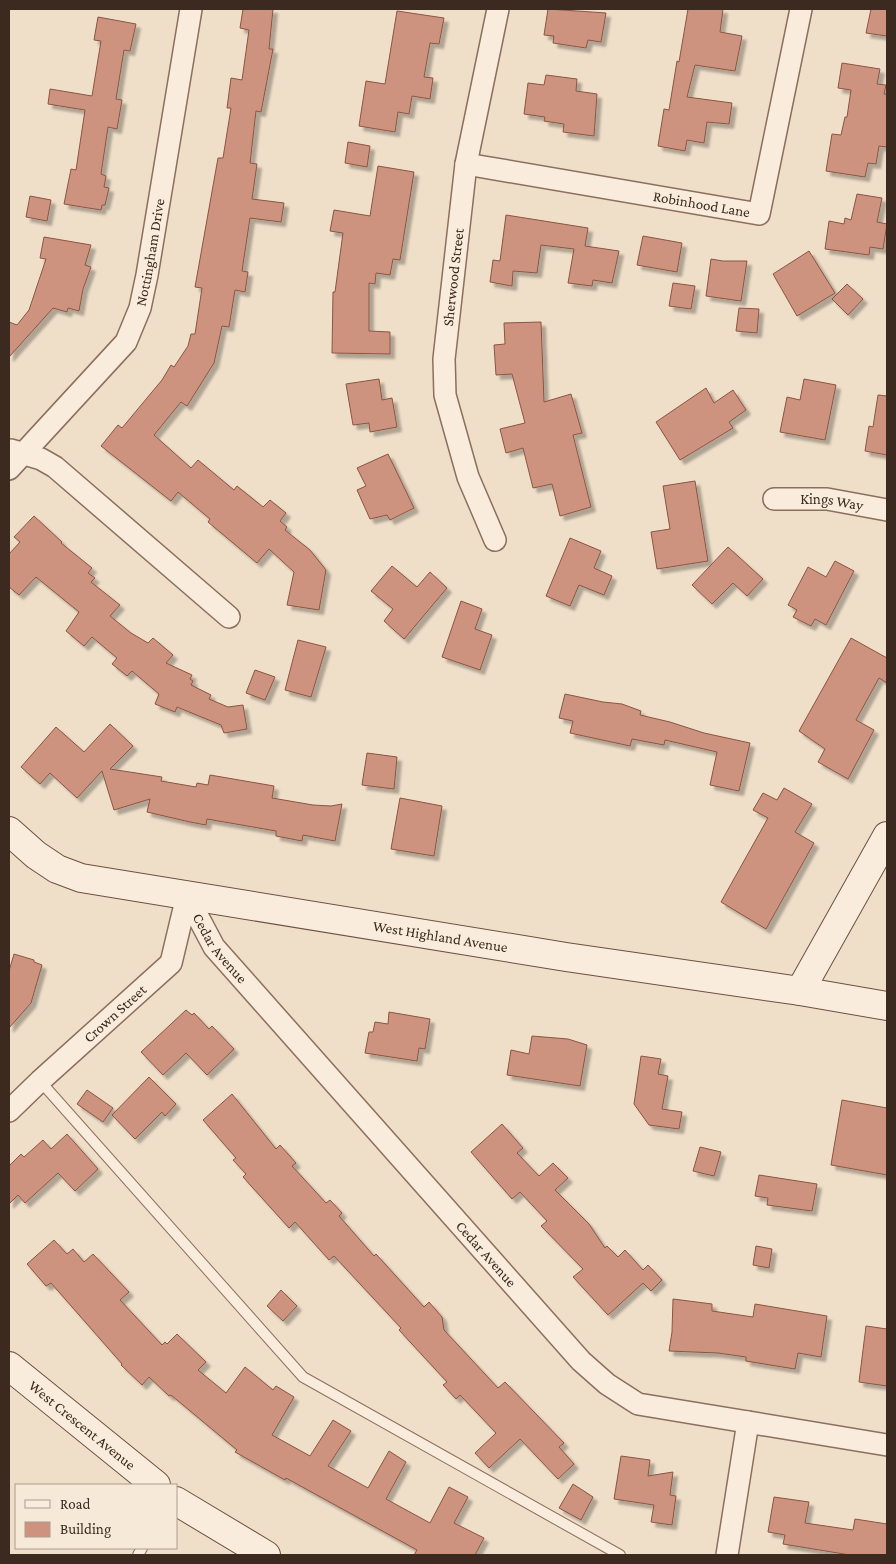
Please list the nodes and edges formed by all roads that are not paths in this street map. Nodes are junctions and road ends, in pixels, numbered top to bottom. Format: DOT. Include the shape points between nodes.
graph roads {
  1 [pos="190,9"];
  2 [pos="498,9"];
  3 [pos="801,9"];
  4 [pos="466,164"];
  5 [pos="13,457"];
  6 [pos="774,498"];
  7 [pos="887,510"];
  8 [pos="495,540"];
  9 [pos="229,617"];
  10 [pos="9,831"];
  11 [pos="887,836"];
  12 [pos="187,896"];
  13 [pos="800,991"];
  14 [pos="887,1006"];
  15 [pos="40,1081"];
  16 [pos="9,1111"];
  17 [pos="9,1366"];
  18 [pos="748,1422"];
  19 [pos="887,1445"];
  20 [pos="155,1484"];
  21 [pos="178,1502"];
  22 [pos="266,1555"];
  23 [pos="620,1555"];
  24 [pos="727,1555"];
  1 -- 5 [label="street, Nottingham Drive" via="140,308 126,342"];
  2 -- 4 [label="street, Sherwood Street"];
  3 -- 4 [label="street, Robinhood Lane" via="759,214"];
  4 -- 8 [label="street, Sherwood Street" via="444,359 445,395 468,477"];
  5 -- 9 [label="street, Nottingham Drive" via="41,459 54,467"];
  6 -- 7 [label="street, Kings Way" via="826,500"];
  10 -- 12 [label="street, West Highland Avenue" via="57,869 81,878"];
  11 -- 13 [label="street"];
  12 -- 13 [label="street, West Highland Avenue"];
  12 -- 15 [label="street, Crown Street" via="172,963"];
  12 -- 18 [label="street, Cedar Avenue" via="214,947 581,1361 607,1384 638,1404"];
  13 -- 14 [label="street, West Highland Avenue"];
  15 -- 16 [label="street, Crown Street"];
  15 -- 23 [label="lane" via="303,1377"];
  17 -- 20 [label="street, West Crescent Avenue"];
  18 -- 19 [label="street, Cedar Avenue"];
  18 -- 24 [label="street"];
  21 -- 22 [label="street"];
}
